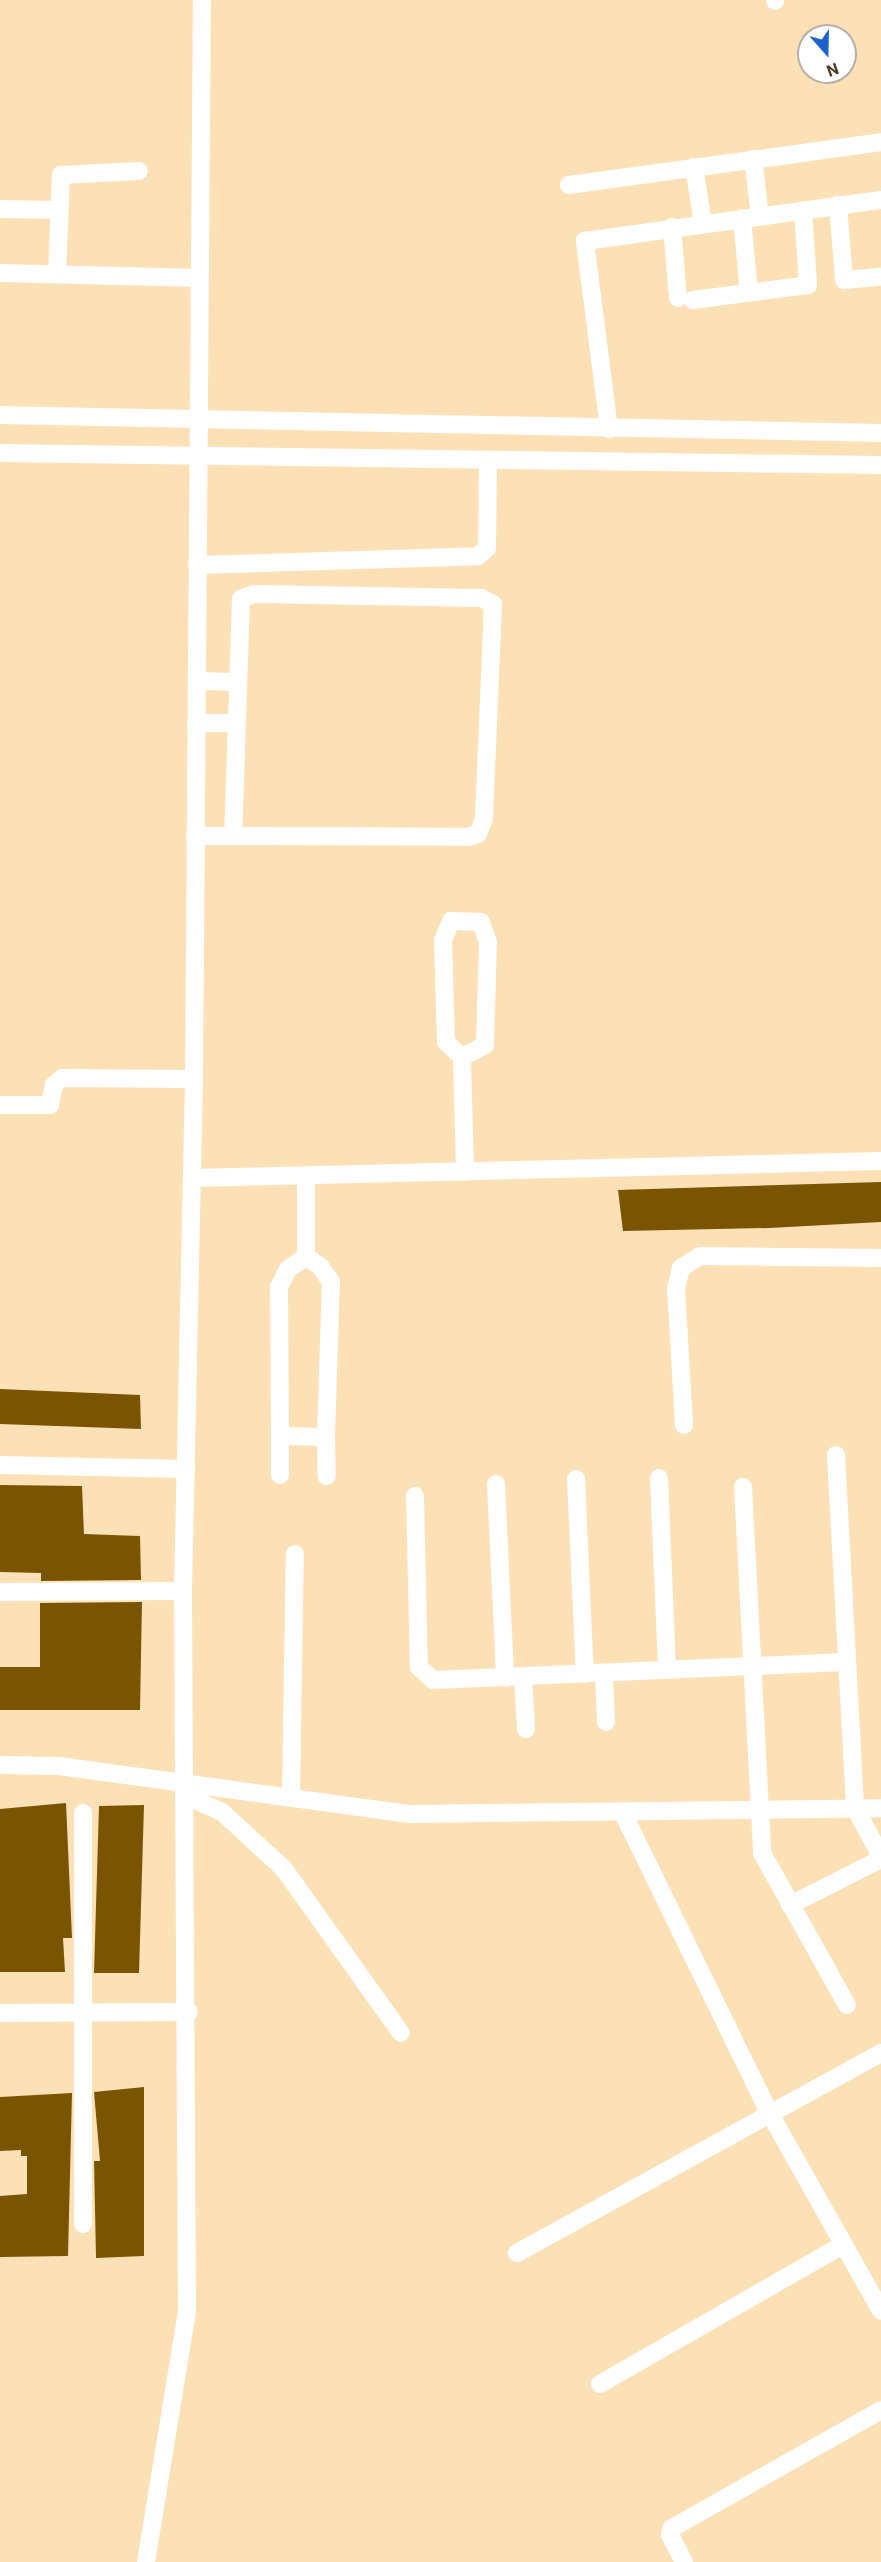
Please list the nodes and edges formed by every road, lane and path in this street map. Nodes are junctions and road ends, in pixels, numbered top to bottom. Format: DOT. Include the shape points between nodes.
graph roads {
  1 [pos="202,0"];
  2 [pos="881,142"];
  3 [pos="753,159"];
  4 [pos="694,167"];
  5 [pos="138,171"];
  6 [pos="569,185"];
  7 [pos="881,200"];
  8 [pos="838,206"];
  9 [pos="0,209"];
  10 [pos="58,210"];
  11 [pos="803,210"];
  12 [pos="760,216"];
  13 [pos="742,218"];
  14 [pos="703,223"];
  15 [pos="672,227"];
  16 [pos="0,273"];
  17 [pos="57,274"];
  18 [pos="881,277"];
  19 [pos="200,278"];
  20 [pos="749,293"];
  21 [pos="0,415"];
  22 [pos="200,419"];
  23 [pos="609,429"];
  24 [pos="881,433"];
  25 [pos="0,453"];
  26 [pos="198,457"];
  27 [pos="488,460"];
  28 [pos="881,465"];
  29 [pos="197,565"];
  30 [pos="197,681"];
  31 [pos="237,682"];
  32 [pos="196,723"];
  33 [pos="236,723"];
  34 [pos="195,836"];
  35 [pos="233,836"];
  36 [pos="462,1057"];
  37 [pos="194,1079"];
  38 [pos="0,1105"];
  39 [pos="881,1161"];
  40 [pos="465,1172"];
  41 [pos="306,1176"];
  42 [pos="192,1178"];
  43 [pos="306,1257"];
  44 [pos="881,1258"];
  45 [pos="684,1425"];
  46 [pos="280,1436"];
  47 [pos="326,1437"];
  48 [pos="836,1455"];
  49 [pos="0,1465"];
  50 [pos="186,1469"];
  51 [pos="280,1475"];
  52 [pos="327,1476"];
  53 [pos="659,1478"];
  54 [pos="576,1479"];
  55 [pos="496,1484"];
  56 [pos="743,1487"];
  57 [pos="415,1496"];
  58 [pos="295,1554"];
  59 [pos="0,1592"];
  60 [pos="183,1592"];
  61 [pos="845,1662"];
  62 [pos="752,1666"];
  63 [pos="667,1670"];
  64 [pos="604,1673"];
  65 [pos="585,1674"];
  66 [pos="514,1677"];
  67 [pos="606,1722"];
  68 [pos="526,1729"];
  69 [pos="0,1765"];
  70 [pos="186,1790"];
  71 [pos="291,1797"];
  72 [pos="855,1808"];
  73 [pos="881,1808"];
  74 [pos="759,1810"];
  75 [pos="83,1813"];
  76 [pos="623,1813"];
  77 [pos="881,1857"];
  78 [pos="790,1905"];
  79 [pos="847,2005"];
  80 [pos="189,2012"];
  81 [pos="0,2013"];
  82 [pos="80,2013"];
  83 [pos="400,2033"];
  84 [pos="880,2055"];
  85 [pos="769,2112"];
  86 [pos="83,2224"];
  87 [pos="843,2245"];
  88 [pos="517,2253"];
  89 [pos="881,2309"];
  90 [pos="600,2384"];
  91 [pos="881,2410"];
  92 [pos="146,2562"];
  93 [pos="684,2562"];
  1 -- 19 [label="street"];
  2 -- 3 [label="street"];
  3 -- 4 [label="street"];
  3 -- 12 [label="street"];
  4 -- 6 [label="street"];
  4 -- 14 [label="street"];
  5 -- 10 [label="street" via="65,172 59,180"];
  7 -- 8 [label="street"];
  8 -- 11 [label="street"];
  8 -- 18 [label="street" via="844,280"];
  9 -- 10 [label="street"];
  10 -- 17 [label="street"];
  11 -- 12 [label="street"];
  11 -- 20 [label="street" via="808,285"];
  12 -- 13 [label="street"];
  13 -- 14 [label="street"];
  13 -- 20 [label="street"];
  14 -- 15 [label="street"];
  15 -- 20 [label="street" via="685,299"];
  15 -- 23 [label="street" via="592,238 583,247"];
  16 -- 17 [label="street"];
  17 -- 19 [label="street"];
  19 -- 22 [label="street"];
  21 -- 22 [label="street"];
  22 -- 23 [label="street"];
  22 -- 26 [label="street"];
  23 -- 24 [label="street"];
  25 -- 26 [label="street"];
  26 -- 27 [label="street"];
  26 -- 29 [label="street"];
  27 -- 28 [label="street"];
  27 -- 29 [label="street" via="487,548 478,556"];
  29 -- 30 [label="street"];
  30 -- 31 [label="street"];
  30 -- 32 [label="street"];
  31 -- 33 [label="street"];
  31 -- 35 [label="street" via="238,608 247,595 481,598 493,604 484,818 478,834"];
  32 -- 33 [label="street"];
  32 -- 34 [label="street"];
  33 -- 35 [label="street"];
  34 -- 35 [label="street"];
  34 -- 37 [label="street"];
  36 -- 36 [label="street" via="485,1045 489,942 481,922 451,921 443,940 446,1042"];
  36 -- 40 [label="street"];
  37 -- 38 [label="street" via="62,1078 54,1085 50,1105"];
  37 -- 42 [label="street"];
  39 -- 40 [label="street"];
  40 -- 41 [label="street"];
  41 -- 42 [label="street"];
  41 -- 43 [label="street"];
  42 -- 50 [label="street"];
  43 -- 46 [label="street" via="288,1269 279,1287"];
  43 -- 47 [label="street" via="320,1266 331,1282"];
  44 -- 45 [label="street" via="700,1256 681,1268 676,1288"];
  46 -- 47 [label="street"];
  46 -- 51 [label="street"];
  47 -- 52 [label="street"];
  48 -- 61 [label="street"];
  49 -- 50 [label="street"];
  50 -- 60 [label="street"];
  53 -- 63 [label="street"];
  54 -- 65 [label="street"];
  55 -- 66 [label="street"];
  56 -- 62 [label="street"];
  57 -- 66 [label="street" via="419,1666 433,1680"];
  58 -- 71 [label="street"];
  59 -- 60 [label="street"];
  60 -- 70 [label="street"];
  61 -- 62 [label="street"];
  61 -- 72 [label="street"];
  62 -- 63 [label="street"];
  62 -- 74 [label="street"];
  63 -- 64 [label="street"];
  64 -- 65 [label="street"];
  64 -- 67 [label="street"];
  65 -- 66 [label="street"];
  66 -- 68 [label="street"];
  69 -- 70 [label="street" via="59,1766"];
  70 -- 71 [label="street"];
  70 -- 80 [label="street"];
  70 -- 83 [label="street" via="222,1812 284,1869"];
  71 -- 76 [label="street" via="410,1814"];
  72 -- 73 [label="street"];
  72 -- 74 [label="street"];
  72 -- 77 [label="street"];
  74 -- 76 [label="street"];
  74 -- 78 [label="street" via="762,1853"];
  75 -- 82 [label="street"];
  76 -- 85 [label="street"];
  77 -- 78 [label="street"];
  78 -- 79 [label="street"];
  80 -- 82 [label="street"];
  80 -- 92 [label="street" via="187,2312"];
  81 -- 82 [label="street"];
  82 -- 86 [label="street"];
  84 -- 85 [label="street"];
  85 -- 87 [label="street"];
  85 -- 88 [label="street"];
  87 -- 89 [label="street"];
  87 -- 90 [label="street"];
  91 -- 93 [label="street" via="672,2528 670,2535"];
}
